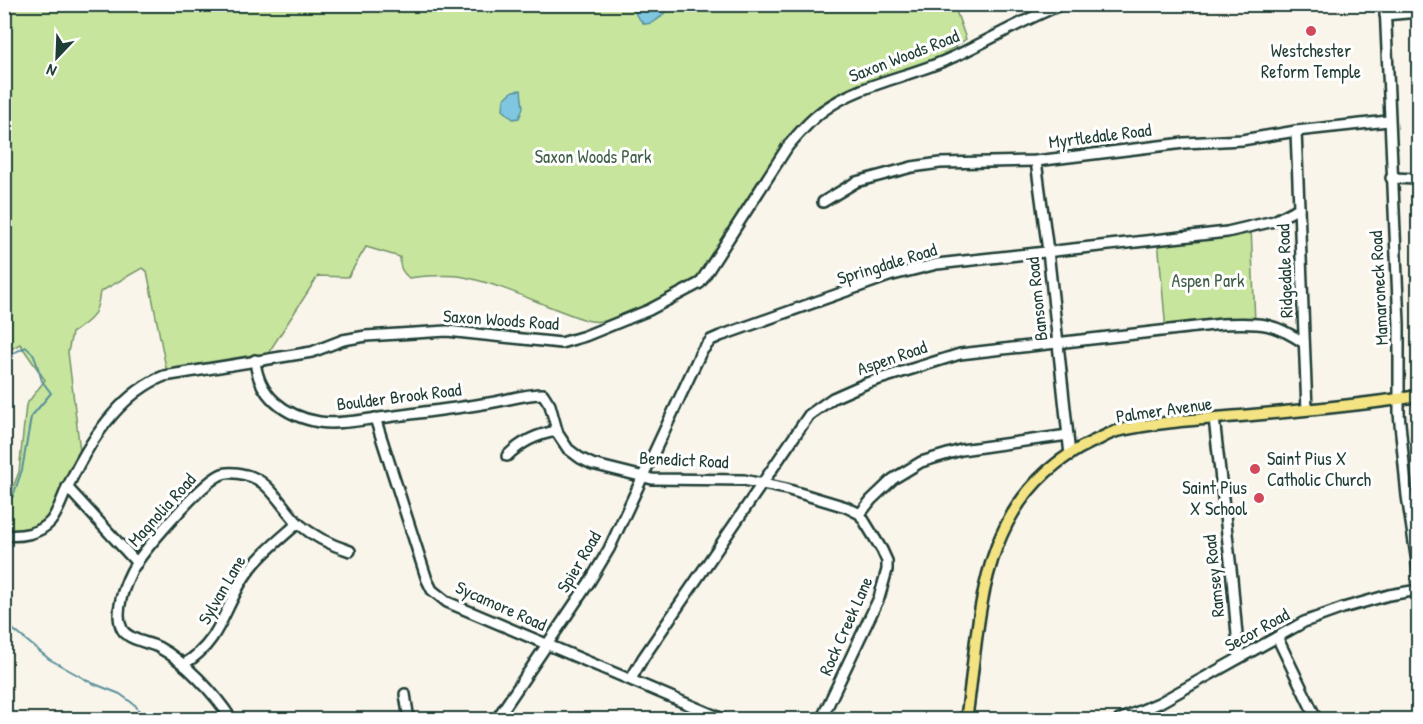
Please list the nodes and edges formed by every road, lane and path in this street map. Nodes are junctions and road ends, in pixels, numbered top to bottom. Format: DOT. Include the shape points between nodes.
graph roads {
  1 [pos="1062,4"];
  2 [pos="1384,4"];
  3 [pos="1419,12"];
  4 [pos="1385,15"];
  5 [pos="1388,121"];
  6 [pos="1296,131"];
  7 [pos="1036,161"];
  8 [pos="1391,178"];
  9 [pos="1419,179"];
  10 [pos="823,202"];
  11 [pos="1299,208"];
  12 [pos="1048,251"];
  13 [pos="1058,343"];
  14 [pos="1304,343"];
  15 [pos="255,360"];
  16 [pos="543,394"];
  17 [pos="1419,396"];
  18 [pos="1399,399"];
  19 [pos="1307,410"];
  20 [pos="375,418"];
  21 [pos="1215,418"];
  22 [pos="557,431"];
  23 [pos="1068,435"];
  24 [pos="1070,454"];
  25 [pos="507,456"];
  26 [pos="643,477"];
  27 [pos="763,484"];
  28 [pos="67,487"];
  29 [pos="860,514"];
  30 [pos="298,524"];
  31 [pos="4,535"];
  32 [pos="350,551"];
  33 [pos="137,563"];
  34 [pos="1419,569"];
  35 [pos="1419,590"];
  36 [pos="1277,637"];
  37 [pos="547,645"];
  38 [pos="1239,658"];
  39 [pos="184,664"];
  40 [pos="631,679"];
  41 [pos="405,694"];
  42 [pos="711,717"];
  43 [pos="232,720"];
  44 [pos="409,720"];
  45 [pos="496,720"];
  46 [pos="725,720"];
  47 [pos="821,720"];
  48 [pos="966,720"];
  49 [pos="1119,720"];
  50 [pos="1317,720"];
  1 -- 15 [label="street, Saxon Woods Road" via="931,67 857,92 825,109 788,146 700,283 648,310 561,343 447,331 366,336 312,352"];
  2 -- 4 [label="street, Mamaroneck Road"];
  3 -- 4 [label="street"];
  4 -- 5 [label="street, Mamaroneck Road"];
  5 -- 6 [label="street, Myrtledale Road"];
  5 -- 8 [label="street, Mamaroneck Road"];
  6 -- 7 [label="street, Myrtledale Road"];
  6 -- 11 [label="street, Ridgedale Road"];
  7 -- 10 [label="street, Myrtledale Road" via="912,167 856,182"];
  7 -- 12 [label="street, Bansom Road"];
  8 -- 9 [label="street"];
  8 -- 18 [label="street, Mamaroneck Road"];
  11 -- 12 [label="street, Springdale Road" via="1274,221 1227,232"];
  11 -- 14 [label="street, Ridgedale Road"];
  12 -- 13 [label="street, Bansom Road"];
  12 -- 26 [label="street, Springdale Road" via="937,264 889,276 711,340 701,352"];
  13 -- 14 [label="street, Aspen Road" via="1261,323 1290,333"];
  13 -- 23 [label="street, Bansom Road"];
  13 -- 27 [label="street, Aspen Road" via="960,354 867,383 833,398 809,415"];
  14 -- 19 [label="street, Ridgedale Road"];
  15 -- 20 [label="street, Boulder Brook Road" via="270,399 289,412 320,422"];
  15 -- 28 [label="street, Saxon Woods Road" via="171,373 137,391 91,443"];
  16 -- 20 [label="street, Boulder Brook Road"];
  16 -- 22 [label="street, Benedict Road"];
  17 -- 18 [label="main road, Palmer Avenue"];
  18 -- 19 [label="main road, Palmer Avenue"];
  18 -- 34 [label="street, Mamaroneck Road" via="1405,477"];
  19 -- 21 [label="main road, Palmer Avenue"];
  20 -- 37 [label="street, Sycamore Road" via="432,590 447,602"];
  21 -- 24 [label="main road, Palmer Avenue" via="1115,432"];
  21 -- 38 [label="street, Ramsey Road"];
  22 -- 25 [label="street" via="528,440"];
  22 -- 26 [label="street, Benedict Road" via="568,449 580,458"];
  23 -- 24 [label="street"];
  23 -- 29 [label="street" via="961,450 921,462 892,479"];
  24 -- 48 [label="main road, Palmer Avenue" via="1023,496 997,546 981,608"];
  26 -- 27 [label="street, Benedict Road" via="732,479"];
  26 -- 37 [label="street, Spier Road" via="604,557"];
  27 -- 29 [label="street, Benedict Road"];
  27 -- 40 [label="street, Aspen Road"];
  28 -- 31 [label="street, Saxon Woods Road" via="46,526 27,534"];
  28 -- 33 [label="street"];
  29 -- 47 [label="street, Rock Creek Lane" via="882,549 888,570 879,598"];
  30 -- 32 [label="street" via="322,540"];
  30 -- 33 [label="street, Magnolia Road" via="265,485 249,475 229,472 208,483 189,501"];
  30 -- 39 [label="street, Sylvan Lane" via="260,557 244,578 211,642"];
  33 -- 39 [label="street" via="123,595 123,630"];
  35 -- 36 [label="street, Secor Road" via="1329,612"];
  36 -- 38 [label="street, Secor Road"];
  36 -- 50 [label="street"];
  37 -- 40 [label="street, Sycamore Road"];
  37 -- 45 [label="street, Spier Road"];
  38 -- 49 [label="street, Secor Road" via="1159,703"];
  39 -- 43 [label="street"];
  40 -- 42 [label="street, Sycamore Road"];
  41 -- 44 [label="street"];
  42 -- 46 [label="street, Sycamore Road"];
}
